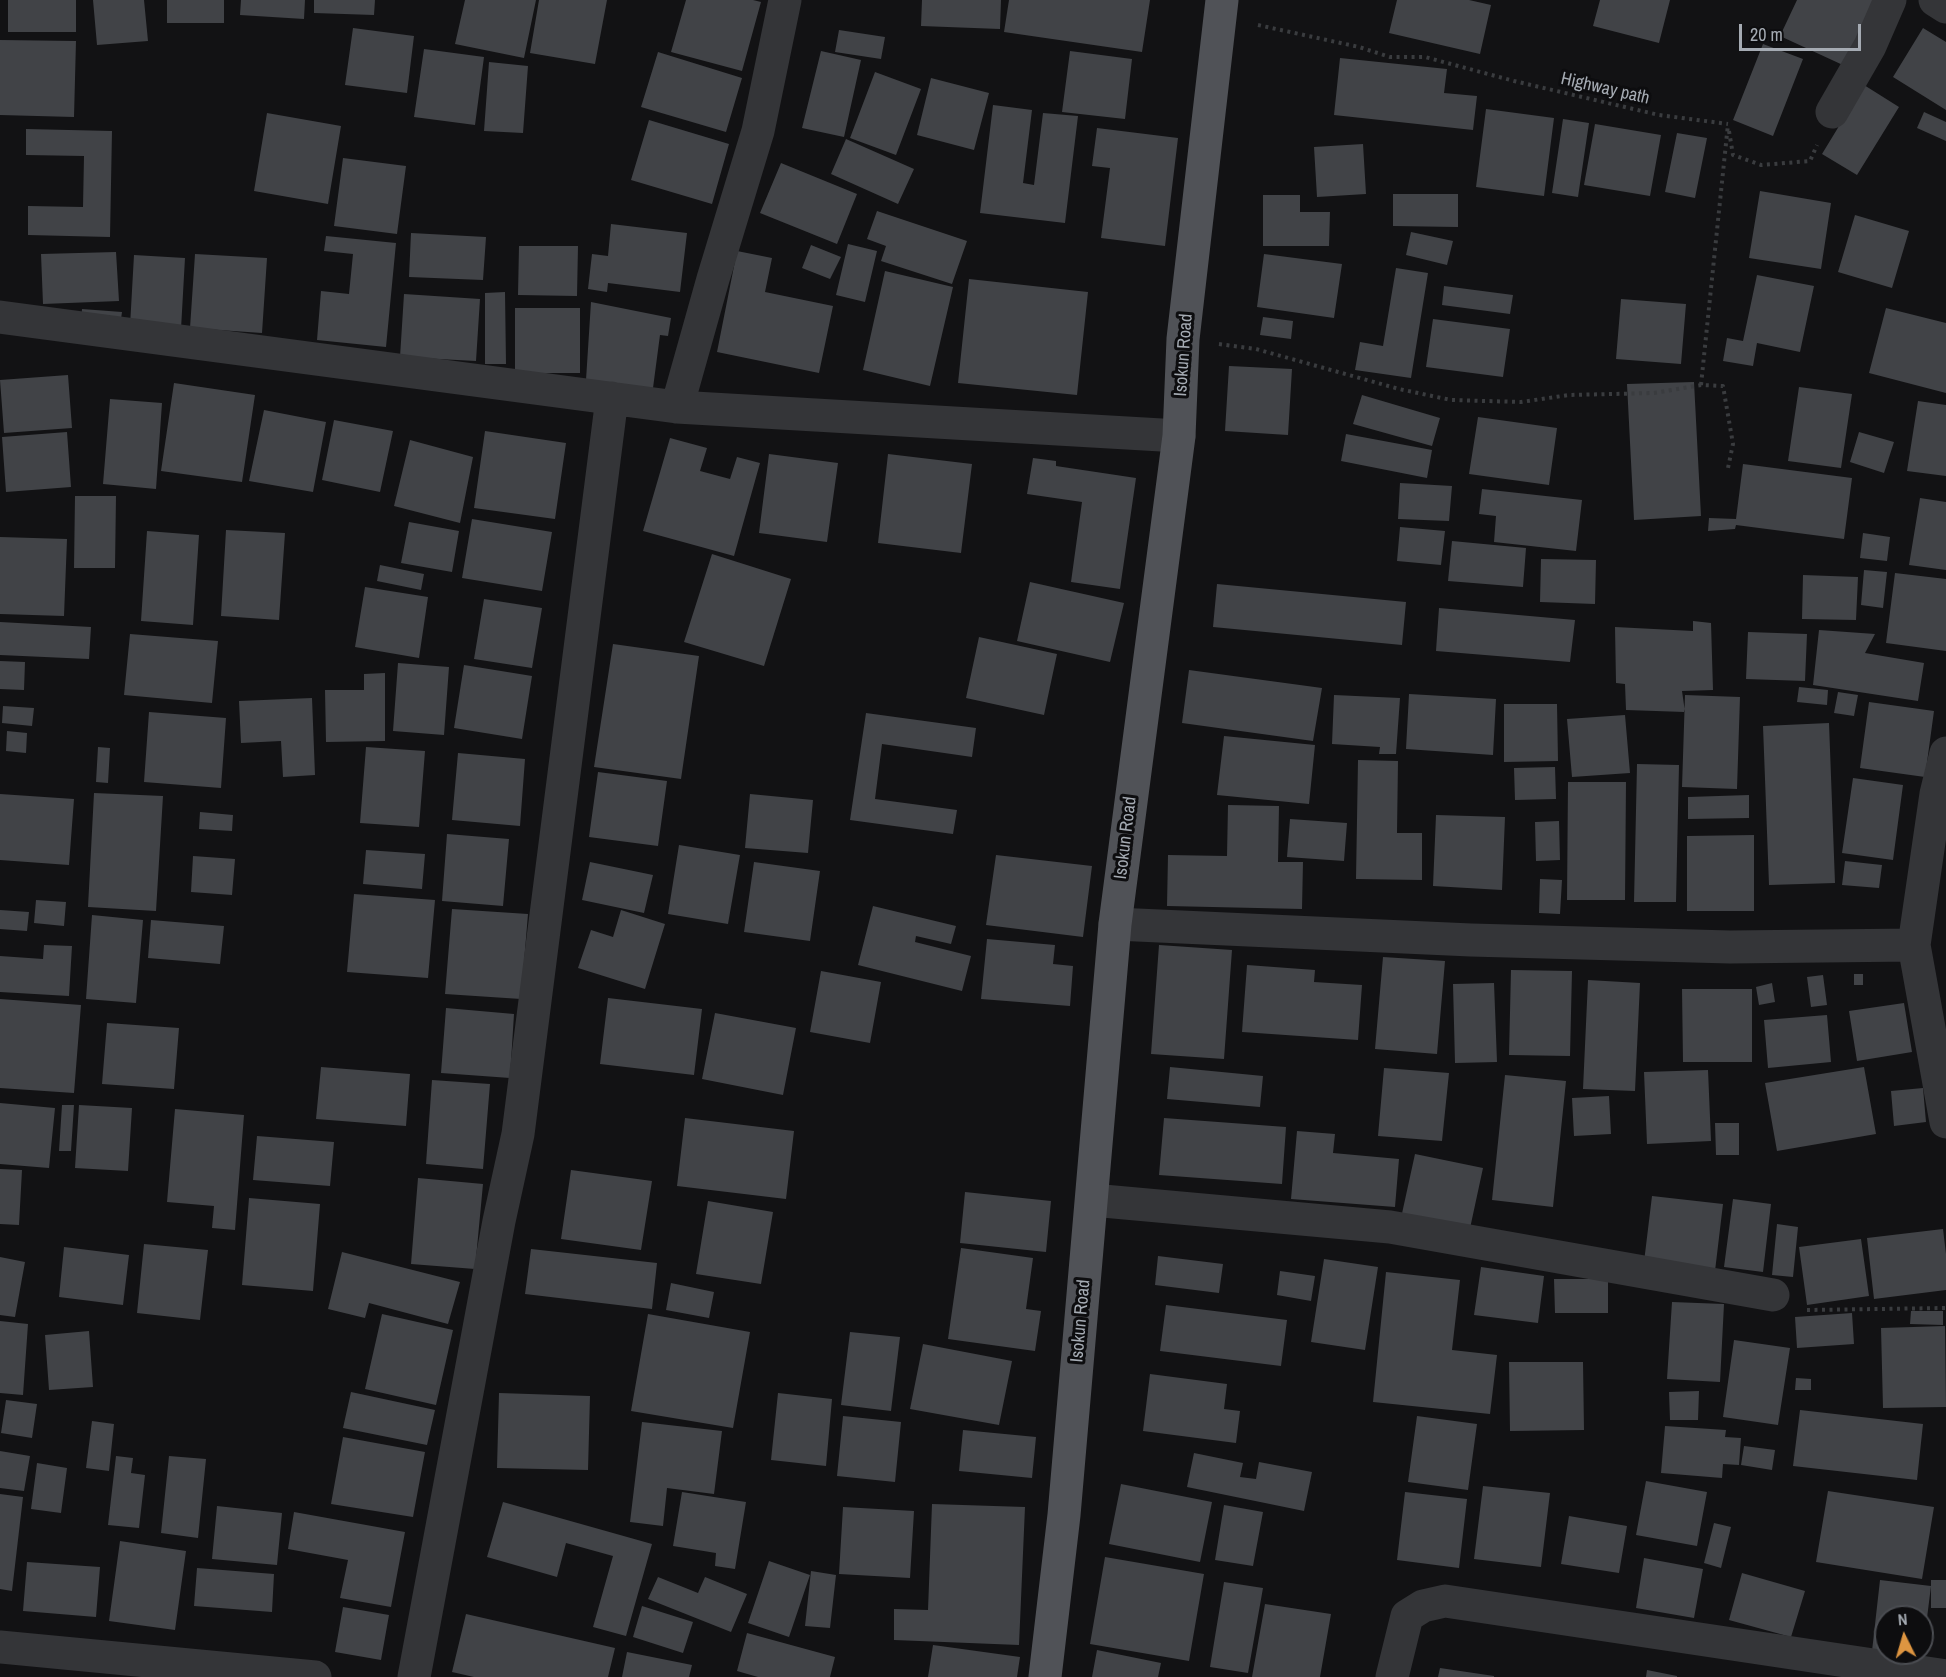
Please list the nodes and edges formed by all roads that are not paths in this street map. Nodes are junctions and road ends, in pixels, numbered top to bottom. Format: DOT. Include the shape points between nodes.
graph roads {
  1 [pos="785,0"];
  2 [pos="1890,0"];
  3 [pos="1935,0"];
  4 [pos="1946,7"];
  5 [pos="1222,9"];
  6 [pos="1832,112"];
  7 [pos="0,317"];
  8 [pos="612,398"];
  9 [pos="677,407"];
  10 [pos="1179,436"];
  11 [pos="1946,753"];
  12 [pos="1941,795"];
  13 [pos="1115,924"];
  14 [pos="1914,945"];
  15 [pos="1946,1122"];
  16 [pos="1092,1200"];
  17 [pos="1773,1295"];
  18 [pos="0,1647"];
  19 [pos="1946,1676"];
  20 [pos="315,1677"];
  21 [pos="414,1677"];
  22 [pos="1045,1677"];
  23 [pos="1392,1677"];
  1 -- 9 [label="street" via="758,131"];
  2 -- 6 [label="street" via="1870,46"];
  3 -- 4 [label="street"];
  5 -- 10 [label="main road, Isokun Road" via="1183,339"];
  7 -- 8 [label="street"];
  8 -- 9 [label="street"];
  8 -- 21 [label="street" via="518,1134"];
  9 -- 10 [label="street"];
  10 -- 13 [label="main road, Isokun Road"];
  11 -- 12 [label="street"];
  12 -- 14 [label="street"];
  13 -- 14 [label="street" via="1471,940 1707,946"];
  13 -- 16 [label="main road, Isokun Road"];
  14 -- 15 [label="street"];
  16 -- 17 [label="street" via="1390,1227"];
  16 -- 22 [label="main road, Isokun Road" via="1064,1515"];
  18 -- 20 [label="street"];
  19 -- 23 [label="street" via="1445,1601 1423,1606 1407,1616"];
}
